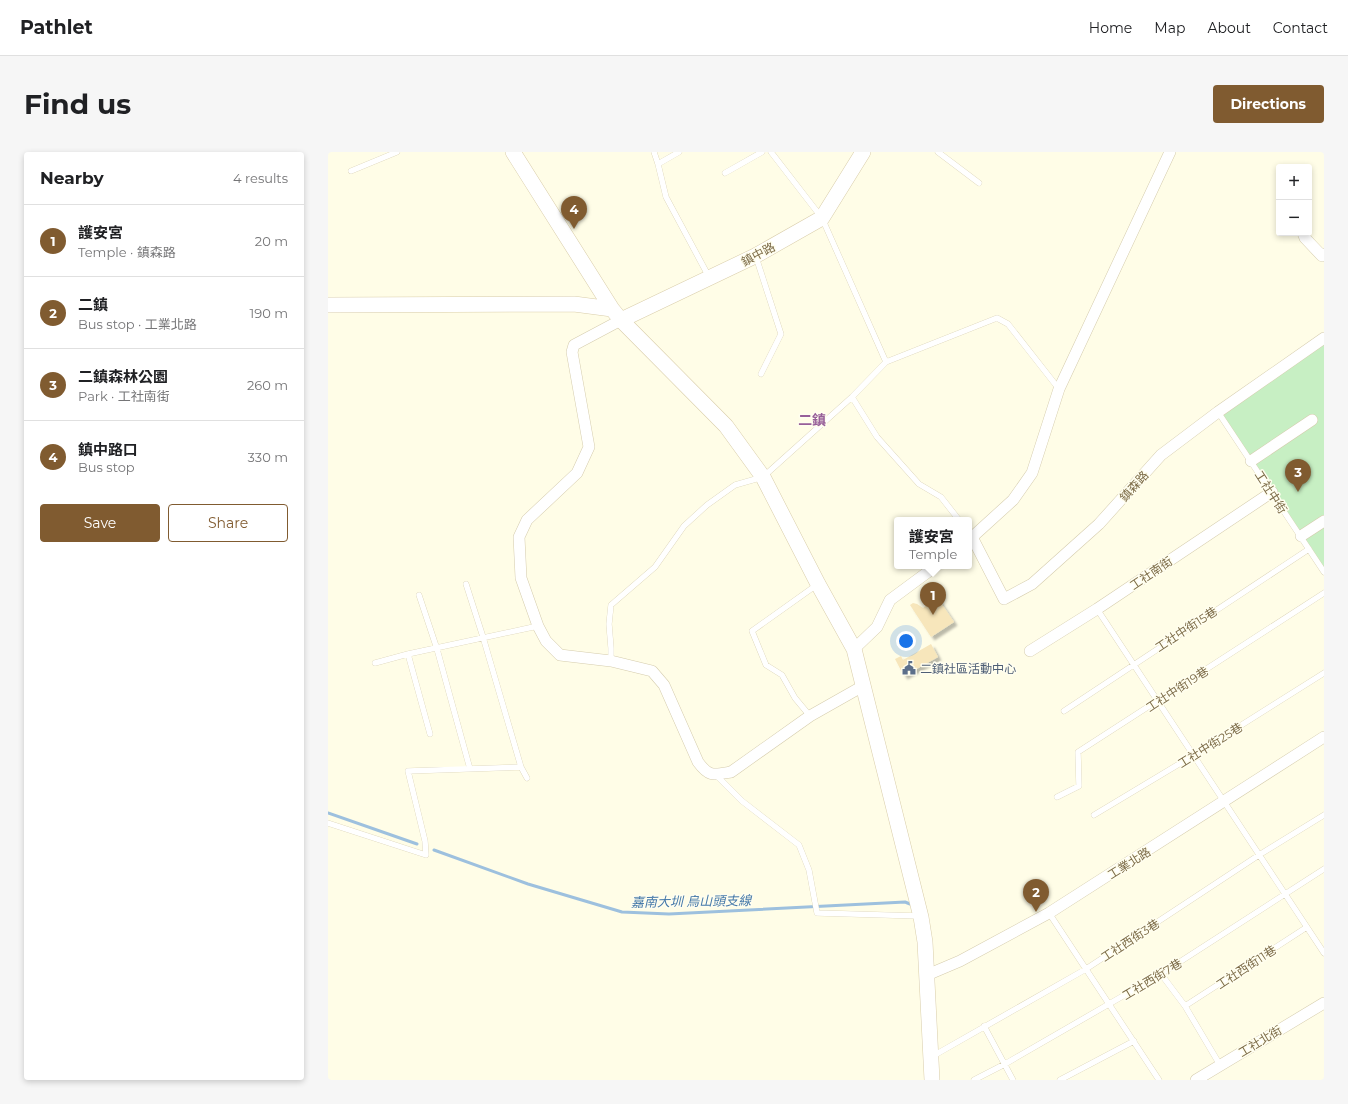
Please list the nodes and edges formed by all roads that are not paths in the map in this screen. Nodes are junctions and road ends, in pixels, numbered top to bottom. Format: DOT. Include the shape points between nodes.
graph roads {
  1 [pos="397,152"];
  2 [pos="513,152"];
  3 [pos="654,152"];
  4 [pos="679,152"];
  5 [pos="762,152"];
  6 [pos="771,152"];
  7 [pos="863,152"];
  8 [pos="938,152"];
  9 [pos="1170,152"];
  10 [pos="658,164"];
  11 [pos="351,171"];
  12 [pos="725,173"];
  13 [pos="979,183"];
  14 [pos="822,218"];
  15 [pos="1304,236"];
  16 [pos="1324,254"];
  17 [pos="755,256"];
  18 [pos="709,278"];
  19 [pos="328,305"];
  20 [pos="616,314"];
  21 [pos="1324,338"];
  22 [pos="886,362"];
  23 [pos="761,374"];
  24 [pos="1059,389"];
  25 [pos="852,397"];
  26 [pos="1218,412"];
  27 [pos="1312,420"];
  28 [pos="1251,461"];
  29 [pos="763,478"];
  30 [pos="1272,492"];
  31 [pos="957,517"];
  32 [pos="1324,521"];
  33 [pos="972,535"];
  34 [pos="1301,536"];
  35 [pos="972,541"];
  36 [pos="1309,549"];
  37 [pos="932,569"];
  38 [pos="1324,572"];
  39 [pos="466,584"];
  40 [pos="818,584"];
  41 [pos="1324,593"];
  42 [pos="420,595"];
  43 [pos="1097,609"];
  44 [pos="538,626"];
  45 [pos="484,637"];
  46 [pos="437,648"];
  47 [pos="854,649"];
  48 [pos="1030,651"];
  49 [pos="408,654"];
  50 [pos="611,661"];
  51 [pos="375,663"];
  52 [pos="1133,664"];
  53 [pos="1324,673"];
  54 [pos="863,686"];
  55 [pos="1158,702"];
  56 [pos="1064,711"];
  57 [pos="810,716"];
  58 [pos="430,734"];
  59 [pos="1324,737"];
  60 [pos="1194,755"];
  61 [pos="521,766"];
  62 [pos="470,769"];
  63 [pos="715,775"];
  64 [pos="528,778"];
  65 [pos="1057,797"];
  66 [pos="1224,802"];
  67 [pos="1094,815"];
  68 [pos="1324,815"];
  69 [pos="328,823"];
  70 [pos="1259,855"];
  71 [pos="1324,869"];
  72 [pos="1285,894"];
  73 [pos="1049,913"];
  74 [pos="921,917"];
  75 [pos="1307,927"];
  76 [pos="1324,953"];
  77 [pos="1086,969"];
  78 [pos="1161,974"];
  79 [pos="927,975"];
  80 [pos="1324,1003"];
  81 [pos="1110,1005"];
  82 [pos="1184,1006"];
  83 [pos="984,1026"];
  84 [pos="1134,1041"];
  85 [pos="931,1057"];
  86 [pos="1005,1064"];
  87 [pos="1220,1065"];
  88 [pos="932,1080"];
  89 [pos="974,1080"];
  90 [pos="1014,1080"];
  91 [pos="1060,1080"];
  92 [pos="1159,1080"];
  93 [pos="1196,1080"];
  1 -- 11 [label="lane"];
  2 -- 20 [label="street"];
  3 -- 10 [label="lane"];
  4 -- 10 [label="lane"];
  5 -- 12 [label="lane"];
  6 -- 14 [label="lane"];
  7 -- 14 [label="street, 鎮中路"];
  8 -- 13 [label="lane"];
  9 -- 24 [label="street"];
  10 -- 18 [label="lane" via="666,198"];
  14 -- 17 [label="street, 鎮中路"];
  14 -- 22 [label="lane"];
  15 -- 16 [label="street" via="1322,256"];
  17 -- 18 [label="street, 鎮中路"];
  17 -- 23 [label="lane" via="781,334"];
  18 -- 20 [label="street, 鎮中路"];
  19 -- 20 [label="street" via="574,304"];
  20 -- 29 [label="street" via="726,426"];
  20 -- 44 [label="street" via="574,345 572,352 589,447 577,473 527,520 519,537 521,578"];
  21 -- 26 [label="street, 鎮森路"];
  22 -- 24 [label="lane" via="997,318 1008,324"];
  22 -- 25 [label="lane"];
  24 -- 33 [label="street" via="1032,473 1013,500"];
  25 -- 29 [label="lane"];
  25 -- 31 [label="lane" via="877,437 892,455 919,484 941,497"];
  26 -- 28 [label="lane, 工社中街"];
  26 -- 35 [label="street, 鎮森路" via="1161,455 1099,524 1038,579 1010,596 1004,599"];
  27 -- 28 [label="street"];
  28 -- 30 [label="lane, 工社中街"];
  29 -- 40 [label="street"];
  29 -- 50 [label="lane" via="735,485 707,505 684,526 656,567 611,605"];
  30 -- 34 [label="lane, 工社中街"];
  30 -- 43 [label="street, 工社南街"];
  32 -- 34 [label="street"];
  34 -- 36 [label="lane, 工社中街"];
  36 -- 38 [label="lane, 工社中街"];
  36 -- 52 [label="lane, 工社中街15巷"];
  37 -- 47 [label="street" via="890,600 877,627"];
  39 -- 45 [label="lane"];
  40 -- 47 [label="street"];
  40 -- 57 [label="lane" via="752,631 766,665 782,675 795,698"];
  41 -- 55 [label="lane, 工社中街19巷"];
  42 -- 46 [label="lane"];
  43 -- 48 [label="street, 工社南街"];
  43 -- 52 [label="lane"];
  44 -- 45 [label="lane"];
  44 -- 50 [label="street" via="546,641 560,655"];
  45 -- 46 [label="lane"];
  45 -- 61 [label="lane"];
  46 -- 49 [label="lane"];
  46 -- 62 [label="lane"];
  47 -- 54 [label="street"];
  49 -- 51 [label="lane"];
  49 -- 58 [label="lane"];
  50 -- 63 [label="street" via="652,671 664,685 698,762 705,772"];
  52 -- 55 [label="lane"];
  52 -- 56 [label="lane, 工社中街15巷"];
  53 -- 60 [label="lane, 工社中街25巷"];
  54 -- 57 [label="street"];
  54 -- 74 [label="street"];
  55 -- 60 [label="lane"];
  55 -- 65 [label="lane, 工社中街19巷" via="1078,752 1078,786"];
  57 -- 63 [label="street" via="731,772"];
  59 -- 66 [label="street, 工業北路"];
  60 -- 66 [label="lane"];
  60 -- 67 [label="lane, 工社中街25巷"];
  61 -- 62 [label="lane"];
  61 -- 64 [label="lane"];
  62 -- 69 [label="lane" via="408,771 426,855"];
  63 -- 74 [label="lane" via="742,801 799,845 809,870 818,913"];
  66 -- 70 [label="lane"];
  66 -- 73 [label="street, 工業北路"];
  68 -- 70 [label="lane, 工社西街3巷"];
  70 -- 72 [label="lane"];
  70 -- 77 [label="lane, 工社西街3巷"];
  71 -- 72 [label="lane, 工社西街7巷"];
  72 -- 75 [label="lane"];
  72 -- 78 [label="lane, 工社西街7巷"];
  73 -- 77 [label="lane"];
  73 -- 79 [label="street, 工業北路" via="960,961"];
  74 -- 79 [label="street"];
  75 -- 76 [label="lane"];
  75 -- 82 [label="lane, 工社西街11巷"];
  77 -- 81 [label="lane"];
  77 -- 83 [label="lane, 工社西街3巷"];
  78 -- 81 [label="lane, 工社西街7巷"];
  78 -- 82 [label="lane"];
  79 -- 85 [label="street"];
  80 -- 87 [label="street, 工社北街"];
  81 -- 84 [label="lane"];
  81 -- 86 [label="lane, 工社西街7巷"];
  82 -- 87 [label="lane"];
  83 -- 85 [label="lane, 工社西街3巷"];
  83 -- 86 [label="lane"];
  84 -- 91 [label="lane"];
  84 -- 92 [label="lane"];
  85 -- 88 [label="street"];
  86 -- 89 [label="lane, 工社西街7巷"];
  86 -- 90 [label="lane"];
  87 -- 93 [label="street, 工社北街"];
}
